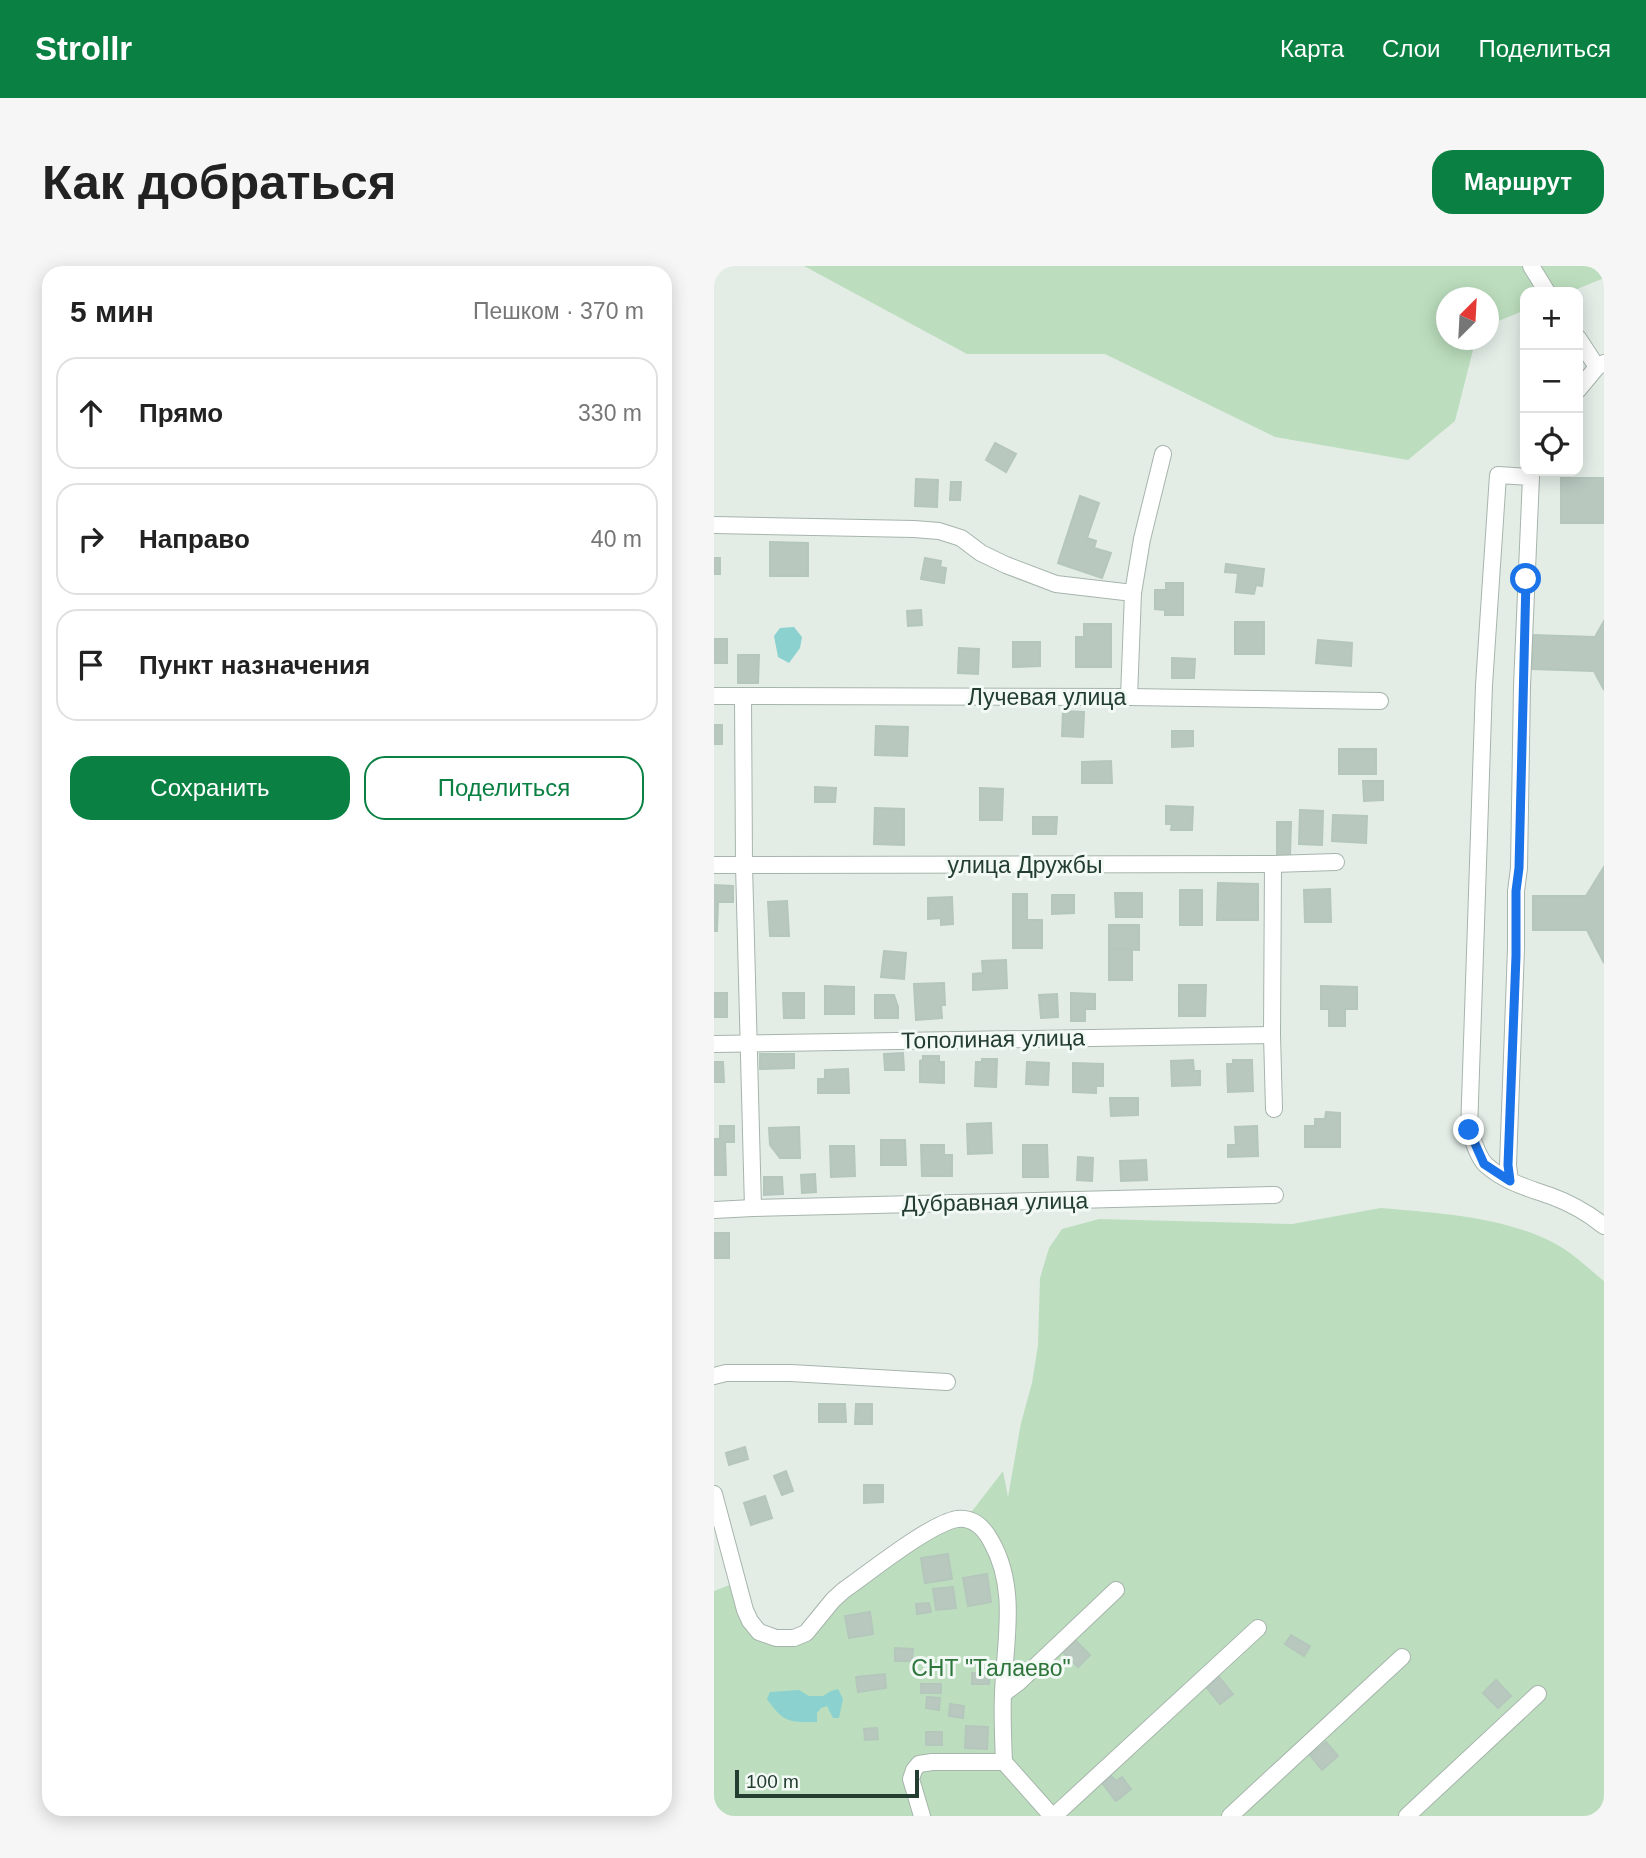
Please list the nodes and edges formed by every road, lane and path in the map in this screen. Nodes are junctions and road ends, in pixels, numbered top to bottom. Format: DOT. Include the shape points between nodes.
graph roads {
  1 [pos="1531,266"];
  2 [pos="1544,287"];
  3 [pos="1583,344"];
  4 [pos="1601,365"];
  5 [pos="1583,385"];
  6 [pos="1163,454"];
  7 [pos="1520,474"];
  8 [pos="1533,476"];
  9 [pos="714,525"];
  10 [pos="1133,593"];
  11 [pos="714,696"];
  12 [pos="743,697"];
  13 [pos="1129,697"];
  14 [pos="1380,701"];
  15 [pos="1336,862"];
  16 [pos="1273,864"];
  17 [pos="714,865"];
  18 [pos="744,865"];
  19 [pos="1272,1035"];
  20 [pos="749,1042"];
  21 [pos="714,1044"];
  22 [pos="1273,1109"];
  23 [pos="1510,1181"];
  24 [pos="1275,1195"];
  25 [pos="753,1208"];
  26 [pos="714,1210"];
  27 [pos="1604,1226"];
  28 [pos="714,1376"];
  29 [pos="947,1382"];
  30 [pos="714,1494"];
  31 [pos="1116,1590"];
  32 [pos="1258,1629"];
  33 [pos="1402,1657"];
  34 [pos="1003,1694"];
  35 [pos="1538,1694"];
  36 [pos="1004,1762"];
  37 [pos="922,1816"];
  38 [pos="1053,1816"];
  39 [pos="1230,1816"];
  40 [pos="1407,1816"];
  1 -- 2 [label="street"];
  3 -- 4 [label="street"];
  4 -- 5 [label="street"];
  6 -- 10 [label="street"];
  7 -- 23 [label="street" via="1498,475 1484,685 1469,1130 1484,1164"];
  8 -- 23 [label="street" via="1522,686"];
  9 -- 10 [label="street" via="939,531 1056,584"];
  10 -- 13 [label="street"];
  11 -- 12 [label="street, Лучевая улица"];
  12 -- 13 [label="street, Лучевая улица"];
  12 -- 18 [label="street"];
  13 -- 14 [label="street, Лучевая улица"];
  15 -- 16 [label="street, улица Дружбы"];
  16 -- 18 [label="street, улица Дружбы"];
  16 -- 19 [label="street"];
  17 -- 18 [label="street, улица Дружбы"];
  18 -- 20 [label="street"];
  19 -- 20 [label="street, Тополиная улица"];
  19 -- 22 [label="street"];
  20 -- 21 [label="street, Тополиная улица"];
  20 -- 25 [label="street"];
  23 -- 27 [label="street" via="1590,1214"];
  24 -- 25 [label="street, Дубравная улица"];
  25 -- 26 [label="street, Дубравная улица"];
  28 -- 29 [label="street" via="791,1373"];
  30 -- 34 [label="street" via="745,1610 759,1632 776,1638 806,1633 833,1600 926,1533 956,1519 984,1529 1007,1582"];
  31 -- 34 [label="street"];
  32 -- 38 [label="street"];
  33 -- 39 [label="street"];
  34 -- 36 [label="street"];
  35 -- 40 [label="street"];
  36 -- 37 [label="street" via="919,1764 911,1779"];
  36 -- 38 [label="street"];
}
